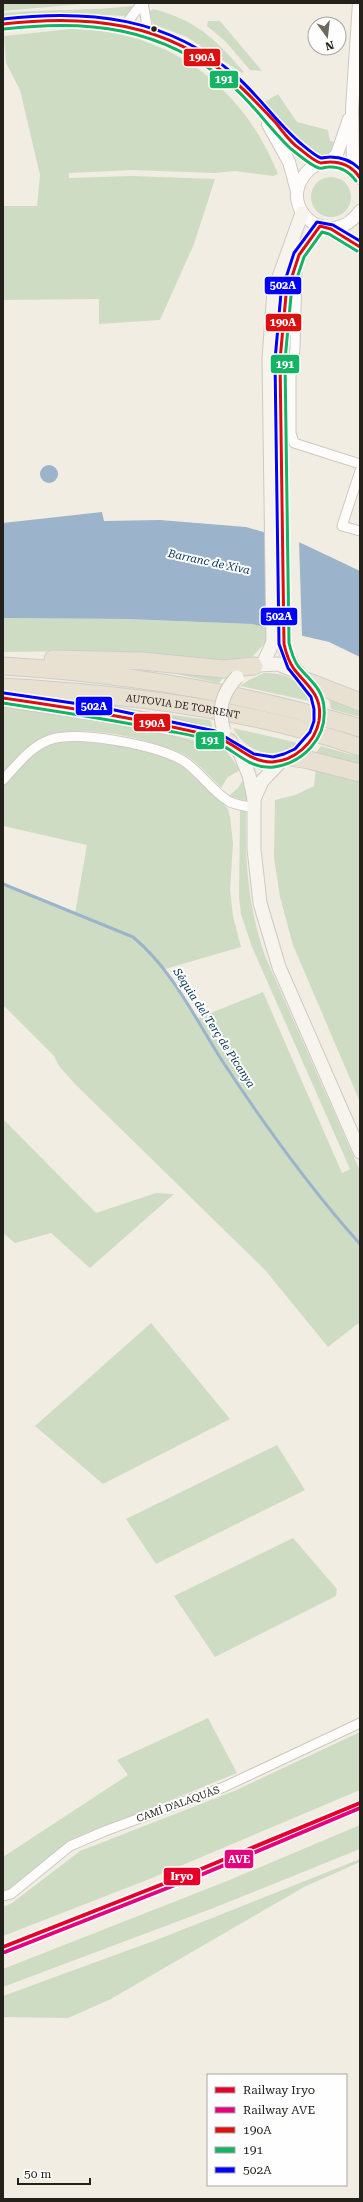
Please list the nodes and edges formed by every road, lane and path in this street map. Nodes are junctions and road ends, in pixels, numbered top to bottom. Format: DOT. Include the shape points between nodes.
graph roads {
  1 [pos="142,3"];
  2 [pos="359,3"];
  3 [pos="3,24"];
  4 [pos="126,24"];
  5 [pos="148,31"];
  6 [pos="247,94"];
  7 [pos="352,109"];
  8 [pos="325,162"];
  9 [pos="358,173"];
  10 [pos="297,191"];
  11 [pos="360,211"];
  12 [pos="302,213"];
  13 [pos="326,228"];
  14 [pos="360,247"];
  15 [pos="296,265"];
  16 [pos="360,464"];
  17 [pos="360,471"];
  18 [pos="277,506"];
  19 [pos="360,532"];
  20 [pos="279,643"];
  21 [pos="3,659"];
  22 [pos="258,665"];
  23 [pos="3,666"];
  24 [pos="296,671"];
  25 [pos="3,687"];
  26 [pos="313,689"];
  27 [pos="3,698"];
  28 [pos="360,702"];
  29 [pos="360,728"];
  30 [pos="230,741"];
  31 [pos="360,747"];
  32 [pos="291,756"];
  33 [pos="360,773"];
  34 [pos="3,780"];
  35 [pos="254,803"];
  36 [pos="360,1152"];
  37 [pos="360,1723"];
  38 [pos="3,1896"];
  1 -- 4 [label="street"];
  1 -- 5 [label="street"];
  2 -- 7 [label="street"];
  3 -- 4 [label="street" via="64,18"];
  4 -- 5 [label="street"];
  5 -- 6 [label="street" via="194,53 231,79"];
  6 -- 8 [label="street" via="295,145"];
  6 -- 10 [label="street" via="278,139 289,162"];
  7 -- 8 [label="street" via="337,154"];
  7 -- 9 [label="street"];
  8 -- 9 [label="street" via="342,162"];
  8 -- 10 [label="street" via="311,167"];
  10 -- 12 [label="street"];
  11 -- 13 [label="street" via="354,220 340,227"];
  12 -- 13 [label="street" via="313,224"];
  12 -- 18 [label="main road" via="274,291 269,358"];
  13 -- 14 [label="street"];
  13 -- 15 [label="main road" via="299,255"];
  15 -- 16 [label="street" via="295,349 291,376 291,433 294,443"];
  15 -- 18 [label="main road" via="286,296 280,360"];
  17 -- 19 [label="street" via="342,526"];
  18 -- 20 [label="main road"];
  20 -- 22 [label="main road"];
  20 -- 24 [label="main road"];
  21 -- 22 [label="highway" via="142,661 223,669"];
  22 -- 24 [label="main road" via="278,664"];
  22 -- 30 [label="main road, bridge" via="237,676 221,701 220,714"];
  23 -- 29 [label="highway, AUTOVIA DE TORRENT" via="90,673 186,687 270,704"];
  24 -- 26 [label="main road"];
  25 -- 31 [label="highway, AUTOVIA DE TORRENT" via="90,692 186,706 266,722"];
  26 -- 28 [label="highway"];
  26 -- 32 [label="main road, bridge" via="319,721 313,737"];
  27 -- 30 [label="highway" via="107,713"];
  30 -- 32 [label="main road" via="259,761"];
  30 -- 35 [label="main road" via="248,773"];
  32 -- 33 [label="highway"];
  32 -- 35 [label="main road" via="262,781"];
  34 -- 35 [label="street" via="30,752 47,741 61,737 87,737 161,751 182,761 231,802"];
  35 -- 36 [label="main road" via="254,850 260,903 279,967"];
  37 -- 38 [label="street, CAMÍ D'ALAQUÀS" via="224,1787 70,1846 11,1894"];
}
